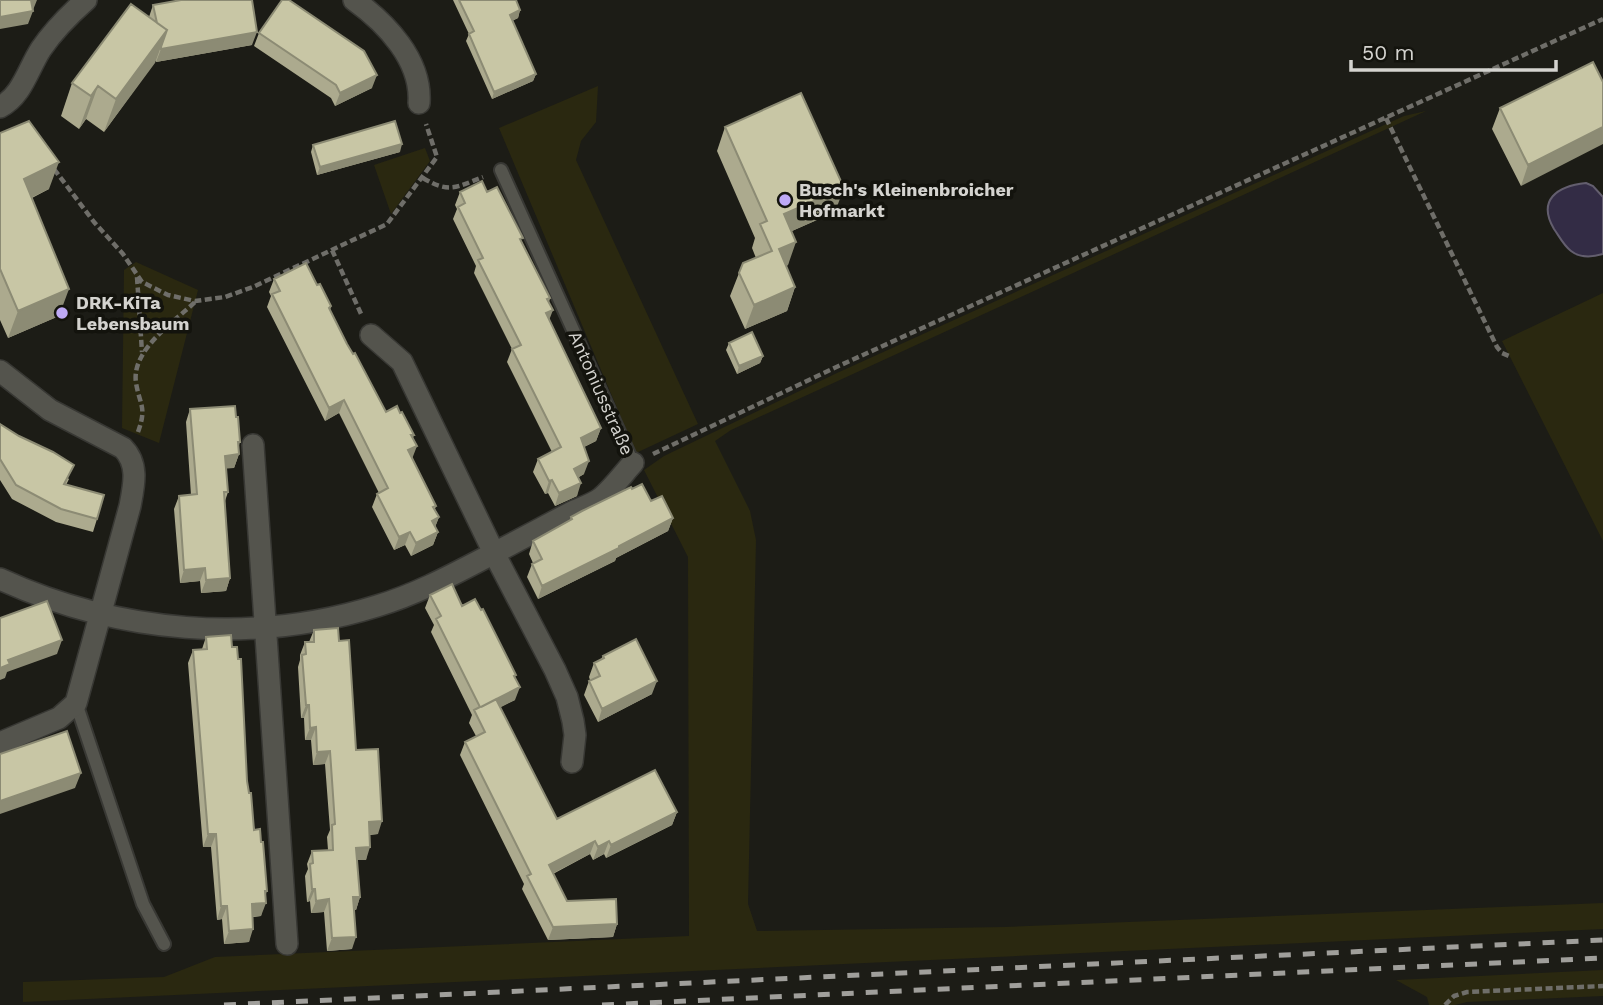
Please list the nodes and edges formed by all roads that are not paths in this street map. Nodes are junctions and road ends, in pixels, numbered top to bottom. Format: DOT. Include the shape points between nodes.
graph roads {
  1 [pos="86,0"];
  2 [pos="354,0"];
  3 [pos="419,103"];
  4 [pos="0,107"];
  5 [pos="500,170"];
  6 [pos="371,335"];
  7 [pos="0,372"];
  8 [pos="253,445"];
  9 [pos="633,463"];
  10 [pos="494,553"];
  11 [pos="0,579"];
  12 [pos="101,614"];
  13 [pos="267,627"];
  14 [pos="76,703"];
  15 [pos="0,743"];
  16 [pos="572,762"];
  17 [pos="164,944"];
  18 [pos="287,944"];
  1 -- 4 [label="street" via="54,32 18,92"];
  2 -- 3 [label="street" via="397,41 418,80"];
  5 -- 9 [label="lane, Antoniusstraße"];
  6 -- 10 [label="street" via="402,362"];
  7 -- 12 [label="street" via="50,410 130,456 132,492"];
  8 -- 13 [label="street"];
  9 -- 10 [label="street, Antoniusstraße" via="600,498"];
  10 -- 13 [label="street, Antoniusstraße" via="379,606 319,621"];
  10 -- 16 [label="street" via="567,698 575,735"];
  11 -- 12 [label="street, Antoniusstraße"];
  12 -- 13 [label="street, Antoniusstraße" via="184,628"];
  12 -- 14 [label="street"];
  13 -- 18 [label="street"];
  14 -- 15 [label="street" via="60,718"];
  14 -- 17 [label="lane" via="143,904"];
}
